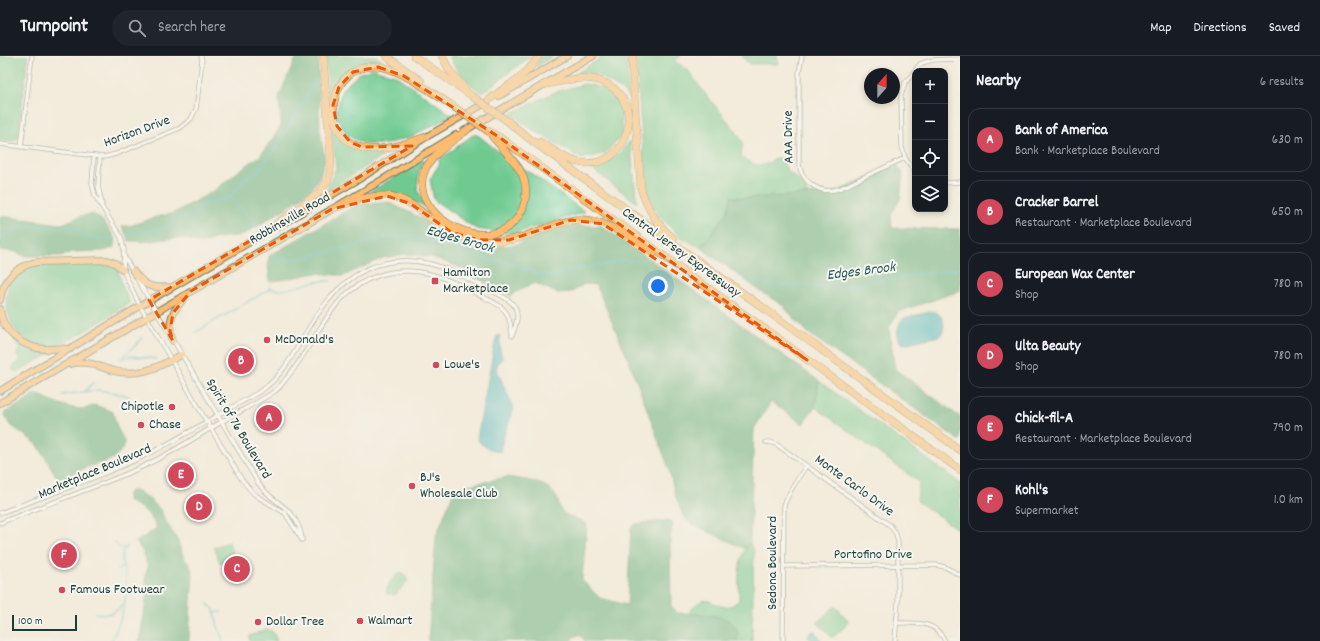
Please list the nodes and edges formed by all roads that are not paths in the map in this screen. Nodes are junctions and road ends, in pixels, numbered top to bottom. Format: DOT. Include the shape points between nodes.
graph roads {
  1 [pos="32,56"];
  2 [pos="201,56"];
  3 [pos="323,56"];
  4 [pos="386,56"];
  5 [pos="414,56"];
  6 [pos="442,56"];
  7 [pos="538,56"];
  8 [pos="567,56"];
  9 [pos="592,56"];
  10 [pos="634,56"];
  11 [pos="802,56"];
  12 [pos="960,59"];
  13 [pos="543,85"];
  14 [pos="472,96"];
  15 [pos="486,103"];
  16 [pos="454,107"];
  17 [pos="506,120"];
  18 [pos="468,129"];
  19 [pos="488,131"];
  20 [pos="426,137"];
  21 [pos="0,144"];
  22 [pos="21,147"];
  23 [pos="94,156"];
  24 [pos="100,157"];
  25 [pos="905,158"];
  26 [pos="912,168"];
  27 [pos="948,182"];
  28 [pos="960,182"];
  29 [pos="103,207"];
  30 [pos="332,209"];
  31 [pos="258,238"];
  32 [pos="124,255"];
  33 [pos="123,270"];
  34 [pos="133,271"];
  35 [pos="173,286"];
  36 [pos="191,291"];
  37 [pos="740,292"];
  38 [pos="0,300"];
  39 [pos="149,300"];
  40 [pos="140,306"];
  41 [pos="0,309"];
  42 [pos="155,311"];
  43 [pos="147,316"];
  44 [pos="173,341"];
  45 [pos="70,349"];
  46 [pos="181,355"];
  47 [pos="172,360"];
  48 [pos="806,360"];
  49 [pos="64,365"];
  50 [pos="0,391"];
  51 [pos="0,403"];
  52 [pos="218,416"];
  53 [pos="207,422"];
  54 [pos="222,422"];
  55 [pos="211,428"];
  56 [pos="766,442"];
  57 [pos="960,450"];
  58 [pos="806,466"];
  59 [pos="960,470"];
  60 [pos="0,513"];
  61 [pos="0,523"];
  62 [pos="784,566"];
  63 [pos="898,566"];
  64 [pos="960,575"];
  65 [pos="897,623"];
  66 [pos="783,641"];
  67 [pos="895,641"];
  68 [pos="945,641"];
  1 -- 22 [label="street"];
  2 -- 24 [label="street, Horizon Drive" via="197,102 190,119 180,128 116,154"];
  3 -- 31 [label="highway" via="331,161 328,180 315,197"];
  4 -- 16 [label="highway, Central Jersey Expressway"];
  5 -- 14 [label="highway, Central Jersey Expressway"];
  6 -- 14 [label="highway" via="450,71"];
  7 -- 15 [label="highway" via="527,71"];
  8 -- 15 [label="highway, Robbinsville Road"];
  9 -- 13 [label="highway, Robbinsville Road"];
  10 -- 37 [label="highway" via="632,67 641,189 648,207 666,232"];
  11 -- 25 [label="street, AAA Drive" via="799,164 806,180 821,189 837,189"];
  12 -- 25 [label="street" via="930,60 920,64 905,83 901,96 902,147"];
  13 -- 17 [label="highway" via="590,79 603,82 613,89 626,104 629,118 626,138 620,148 610,157 598,162 578,162 567,158"];
  13 -- 18 [label="highway, Robbinsville Road"];
  14 -- 17 [label="highway, Central Jersey Expressway, bridge"];
  15 -- 20 [label="highway, Robbinsville Road"];
  16 -- 19 [label="highway, Central Jersey Expressway, bridge"];
  16 -- 20 [label="highway" via="404,76 385,68 372,66 359,69 348,76 339,87 333,105 335,120 341,132 356,145 368,149 386,148"];
  17 -- 37 [label="highway, Central Jersey Expressway"];
  18 -- 19 [label="highway" via="429,162 422,186 426,201 438,216 453,226 479,235 493,234 510,225 521,212 525,196 525,185 520,172"];
  18 -- 30 [label="highway, Robbinsville Road"];
  19 -- 48 [label="highway, Central Jersey Expressway"];
  20 -- 31 [label="highway, Robbinsville Road" via="359,180"];
  21 -- 22 [label="street, Horizon Drive"];
  22 -- 23 [label="street, Horizon Drive"];
  23 -- 24 [label="street, Horizon Drive"];
  23 -- 29 [label="street" via="92,183 95,196"];
  24 -- 29 [label="street" via="98,186"];
  25 -- 26 [label="street"];
  27 -- 28 [label="street"];
  29 -- 32 [label="street" via="121,237"];
  30 -- 36 [label="highway, Robbinsville Road"];
  30 -- 48 [label="highway" via="377,196 395,197 411,204 451,232 489,241 520,238 564,221 596,221 612,228 662,260"];
  31 -- 35 [label="highway, Robbinsville Road"];
  32 -- 33 [label="street"];
  32 -- 34 [label="street, Spirit of 76 Boulevard"];
  33 -- 38 [label="highway" via="107,260 37,262 20,268 7,280"];
  33 -- 40 [label="street, Spirit of 76 Boulevard"];
  34 -- 35 [label="highway" via="141,281 150,286"];
  34 -- 39 [label="street, Spirit of 76 Boulevard"];
  35 -- 39 [label="highway, Robbinsville Road"];
  36 -- 42 [label="highway, Robbinsville Road"];
  36 -- 44 [label="highway" via="173,313 170,321"];
  37 -- 57 [label="highway, Central Jersey Expressway"];
  39 -- 40 [label="highway, Robbinsville Road"];
  39 -- 42 [label="street, Spirit of 76 Boulevard"];
  40 -- 43 [label="street, Spirit of 76 Boulevard"];
  40 -- 45 [label="highway, Robbinsville Road"];
  41 -- 45 [label="highway" via="8,330 20,340 37,348"];
  42 -- 43 [label="highway, Robbinsville Road"];
  42 -- 44 [label="street, Spirit of 76 Boulevard"];
  43 -- 47 [label="street, Spirit of 76 Boulevard"];
  43 -- 49 [label="highway, Robbinsville Road"];
  44 -- 46 [label="street, Spirit of 76 Boulevard"];
  45 -- 50 [label="highway, Robbinsville Road"];
  46 -- 47 [label="highway"];
  46 -- 52 [label="street, Spirit of 76 Boulevard"];
  47 -- 49 [label="highway" via="153,369 136,373 83,362"];
  47 -- 53 [label="street, Spirit of 76 Boulevard"];
  48 -- 59 [label="highway, Central Jersey Expressway"];
  49 -- 51 [label="highway, Robbinsville Road"];
  52 -- 53 [label="street, Marketplace Boulevard"];
  52 -- 54 [label="street, Spirit of 76 Boulevard"];
  52 -- 54 [label="street, Marketplace Boulevard" via="265,388 283,371 331,295 366,270 405,260 426,262 456,272 503,297 515,307 517,313 512,336 510,322 504,309 452,280 424,272 393,272 380,275 349,291 338,302 298,364 276,390"];
  53 -- 55 [label="street, Spirit of 76 Boulevard"];
  53 -- 60 [label="street, Marketplace Boulevard" via="144,456"];
  54 -- 55 [label="street, Marketplace Boulevard"];
  54 -- 55 [label="street, Spirit of 76 Boulevard" via="263,490 294,516 302,540 285,513 260,498 247,486"];
  55 -- 61 [label="street, Marketplace Boulevard" via="128,473"];
  56 -- 58 [label="street, Monte Carlo Drive" via="776,444"];
  58 -- 62 [label="street, Sedona Boulevard" via="784,505"];
  58 -- 63 [label="street, Monte Carlo Drive" via="891,526 898,542"];
  62 -- 63 [label="street, Portofino Drive"];
  62 -- 66 [label="street, Sedona Boulevard"];
  63 -- 64 [label="street, Portofino Drive" via="936,565"];
  63 -- 65 [label="street, Monte Carlo Drive"];
  65 -- 67 [label="street, Monte Carlo Drive"];
  65 -- 68 [label="street" via="924,623 942,635"];
}
